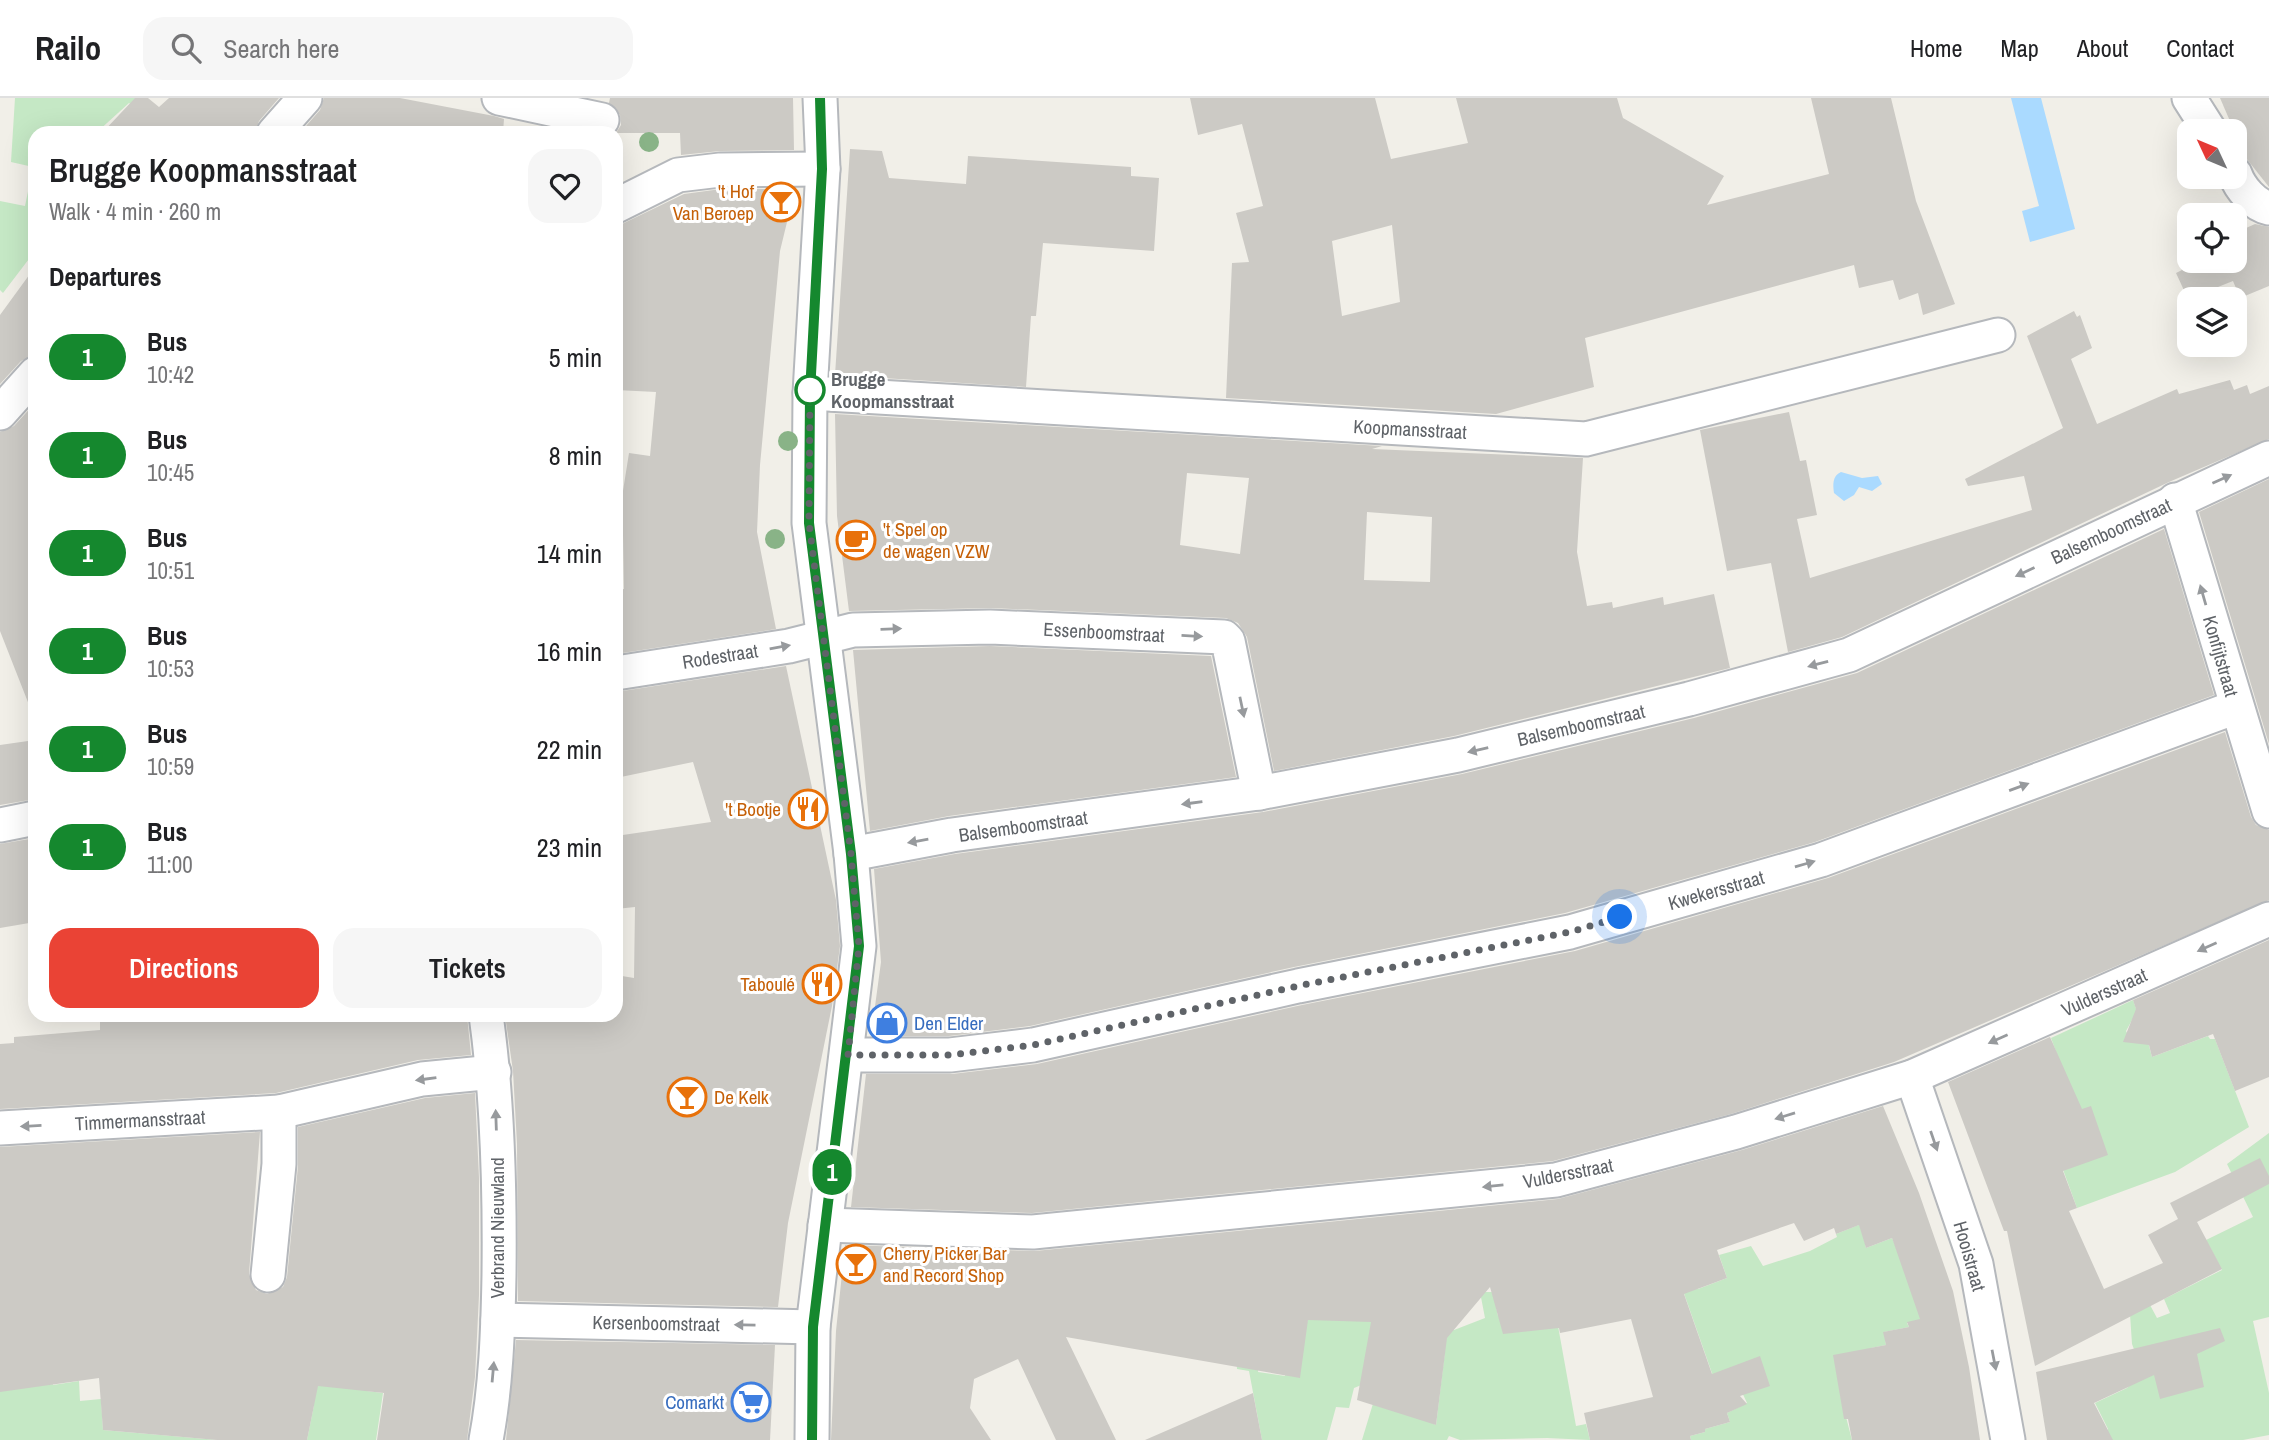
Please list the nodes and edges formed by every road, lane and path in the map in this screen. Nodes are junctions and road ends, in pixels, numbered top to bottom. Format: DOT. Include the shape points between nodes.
graph roads {
  1 [pos="304,98"];
  2 [pos="499,98"];
  3 [pos="820,98"];
  4 [pos="2189,98"];
  5 [pos="601,117"];
  6 [pos="2202,119"];
  7 [pos="280,126"];
  8 [pos="822,169"];
  9 [pos="2242,189"];
  10 [pos="623,202"];
  11 [pos="2269,208"];
  12 [pos="1998,335"];
  13 [pos="28,382"];
  14 [pos="810,393"];
  15 [pos="0,413"];
  16 [pos="2269,458"];
  17 [pos="2175,500"];
  18 [pos="824,637"];
  19 [pos="623,672"];
  20 [pos="2235,708"];
  21 [pos="1259,793"];
  22 [pos="2269,811"];
  23 [pos="28,819"];
  24 [pos="0,825"];
  25 [pos="851,854"];
  26 [pos="2269,919"];
  27 [pos="487,1022"];
  28 [pos="848,1055"];
  29 [pos="494,1072"];
  30 [pos="1912,1077"];
  31 [pos="279,1112"];
  32 [pos="0,1128"];
  33 [pos="825,1225"];
  34 [pos="268,1275"];
  35 [pos="498,1320"];
  36 [pos="813,1327"];
  37 [pos="486,1440"];
  38 [pos="812,1440"];
  39 [pos="2008,1440"];
  1 -- 7 [label="street"];
  2 -- 5 [label="street"];
  3 -- 8 [label="street"];
  4 -- 6 [label="street"];
  8 -- 10 [label="street" via="678,175"];
  8 -- 14 [label="street"];
  9 -- 11 [label="street"];
  12 -- 14 [label="street, Koopmansstraat" via="1586,439"];
  13 -- 15 [label="street"];
  14 -- 18 [label="street" via="809,523"];
  17 -- 16 [label="street, Balsemboomstraat, one-way"];
  20 -- 17 [label="street, Konfijtstraat, one-way"];
  17 -- 21 [label="street, Balsemboomstraat, one-way" via="1849,655 1458,755"];
  19 -- 18 [label="street, Rodestraat, one-way"];
  18 -- 21 [label="street, Essenboomstraat, one-way" via="853,630 990,627 1224,637"];
  18 -- 25 [label="street"];
  20 -- 22 [label="street, Konfijtstraat"];
  28 -- 20 [label="street, Kwekersstraat, one-way" via="950,1055 1033,1045 1570,932 1821,860"];
  21 -- 25 [label="street, Balsemboomstraat, one-way" via="952,835"];
  23 -- 24 [label="street"];
  25 -- 28 [label="street" via="859,946"];
  26 -- 30 [label="street, Vuldersstraat, one-way"];
  27 -- 29 [label="street, Verbrand Nieuwland"];
  28 -- 33 [label="street"];
  29 -- 31 [label="street, Timmermansstraat, one-way" via="422,1079"];
  35 -- 29 [label="street, Verbrand Nieuwland, one-way" via="500,1215"];
  30 -- 33 [label="street, Vuldersstraat, one-way" via="1736,1132 1556,1180 1033,1232"];
  30 -- 39 [label="street, Hooistraat, one-way" via="1976,1264"];
  31 -- 32 [label="street, Timmermansstraat, one-way"];
  31 -- 34 [label="street" via="279,1164"];
  33 -- 36 [label="street"];
  36 -- 35 [label="street, Kersenboomstraat, one-way"];
  37 -- 35 [label="street, Verbrand Nieuwland, one-way"];
  36 -- 38 [label="street"];
}
